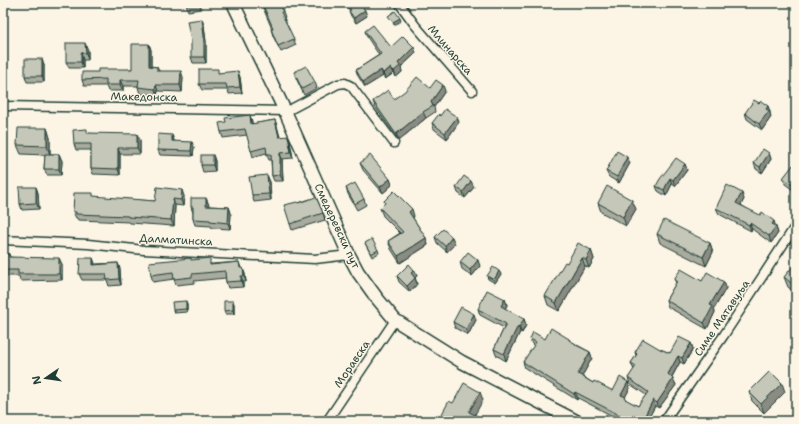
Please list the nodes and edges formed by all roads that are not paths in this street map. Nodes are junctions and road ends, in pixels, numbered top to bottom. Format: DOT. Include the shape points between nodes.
graph roads {
  1 [pos="232,3"];
  2 [pos="399,3"];
  3 [pos="472,91"];
  4 [pos="3,106"];
  5 [pos="285,111"];
  6 [pos="394,143"];
  7 [pos="796,225"];
  8 [pos="3,240"];
  9 [pos="349,255"];
  10 [pos="396,320"];
  11 [pos="327,421"];
  12 [pos="576,421"];
  13 [pos="664,421"];
  1 -- 5 [label="street, Смедеревски пут"];
  2 -- 3 [label="street, Млинарска"];
  4 -- 5 [label="street, Македонска"];
  5 -- 6 [label="street" via="338,84 345,83 351,86"];
  5 -- 9 [label="street, Смедеревски пут"];
  7 -- 13 [label="street, Симе Матавуља"];
  8 -- 9 [label="street, Далматинска" via="315,258"];
  9 -- 10 [label="street, Смедеревски пут" via="376,297"];
  10 -- 11 [label="street, Моравска"];
  10 -- 12 [label="street, Смедеревски пут" via="462,362"];
}
